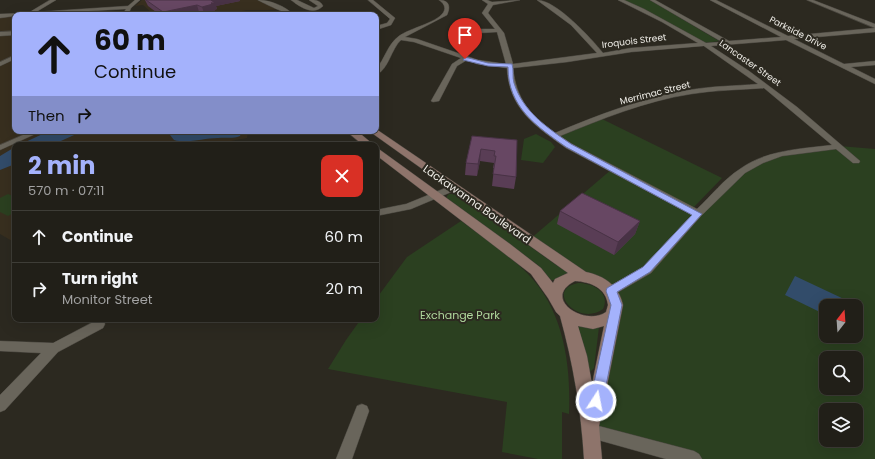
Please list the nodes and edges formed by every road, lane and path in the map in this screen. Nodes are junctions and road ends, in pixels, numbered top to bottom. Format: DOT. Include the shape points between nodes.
graph roads {
  1 [pos="54,0"];
  2 [pos="138,0"];
  3 [pos="260,0"];
  4 [pos="293,0"];
  5 [pos="314,0"];
  6 [pos="370,0"];
  7 [pos="441,0"];
  8 [pos="484,0"];
  9 [pos="518,0"];
  10 [pos="539,0"];
  11 [pos="620,0"];
  12 [pos="652,0"];
  13 [pos="712,0"];
  14 [pos="809,0"];
  15 [pos="110,2"];
  16 [pos="302,4"];
  17 [pos="491,4"];
  18 [pos="129,7"];
  19 [pos="104,9"];
  20 [pos="283,9"];
  21 [pos="317,9"];
  22 [pos="33,12"];
  23 [pos="75,12"];
  24 [pos="102,12"];
  25 [pos="126,12"];
  26 [pos="287,12"];
  27 [pos="320,12"];
  28 [pos="12,15"];
  29 [pos="0,16"];
  30 [pos="875,26"];
  31 [pos="379,27"];
  32 [pos="498,30"];
  33 [pos="875,30"];
  34 [pos="479,31"];
  35 [pos="12,33"];
  36 [pos="0,34"];
  37 [pos="787,37"];
  38 [pos="400,38"];
  39 [pos="728,43"];
  40 [pos="705,44"];
  41 [pos="601,54"];
  42 [pos="12,58"];
  43 [pos="465,59"];
  44 [pos="875,63"];
  45 [pos="0,64"];
  46 [pos="510,66"];
  47 [pos="844,66"];
  48 [pos="379,69"];
  49 [pos="875,82"];
  50 [pos="764,86"];
  51 [pos="434,101"];
  52 [pos="31,134"];
  53 [pos="354,134"];
  54 [pos="378,134"];
  55 [pos="554,136"];
  56 [pos="13,142"];
  57 [pos="365,142"];
  58 [pos="12,143"];
  59 [pos="839,146"];
  60 [pos="0,148"];
  61 [pos="379,152"];
  62 [pos="856,161"];
  63 [pos="453,188"];
  64 [pos="437,195"];
  65 [pos="379,212"];
  66 [pos="698,214"];
  67 [pos="582,276"];
  68 [pos="611,291"];
  69 [pos="554,295"];
  70 [pos="614,312"];
  71 [pos="567,315"];
  72 [pos="99,324"];
  73 [pos="0,346"];
  74 [pos="54,348"];
  75 [pos="0,405"];
  76 [pos="362,411"];
  77 [pos="590,431"];
  78 [pos="344,459"];
  79 [pos="593,459"];
  80 [pos="694,459"];
  1 -- 22 [label="street"];
  2 -- 18 [label="street"];
  3 -- 20 [label="street"];
  4 -- 16 [label="street"];
  5 -- 21 [label="street" via="322,5"];
  6 -- 31 [label="street" via="393,19"];
  7 -- 38 [label="street" via="447,8 445,14"];
  8 -- 17 [label="street"];
  9 -- 17 [label="street"];
  10 -- 41 [label="street" via="571,22 589,38"];
  11 -- 40 [label="street, Lancaster Street"];
  12 -- 39 [label="street"];
  13 -- 37 [label="street, Parkside Drive"];
  14 -- 30 [label="street"];
  15 -- 19 [label="street"];
  16 -- 20 [label="street"];
  16 -- 21 [label="street" via="308,9"];
  17 -- 32 [label="street" via="485,13"];
  18 -- 19 [label="street"];
  18 -- 25 [label="street"];
  19 -- 23 [label="street"];
  19 -- 24 [label="street"];
  20 -- 26 [label="street"];
  21 -- 27 [label="street"];
  28 -- 29 [label="street"];
  32 -- 34 [label="street"];
  32 -- 46 [label="street"];
  33 -- 37 [label="street, Iroquois Street"];
  35 -- 36 [label="street"];
  37 -- 39 [label="street, Iroquois Street"];
  37 -- 47 [label="street, Parkside Drive"];
  38 -- 43 [label="street, Iroquois Street" via="415,40"];
  38 -- 48 [label="street"];
  39 -- 40 [label="street, Iroquois Street"];
  40 -- 41 [label="street, Iroquois Street"];
  40 -- 50 [label="street, Lancaster Street"];
  41 -- 46 [label="street, Iroquois Street"];
  42 -- 45 [label="street"];
  43 -- 46 [label="street, Iroquois Street"];
  43 -- 51 [label="street" via="454,65"];
  44 -- 47 [label="street"];
  46 -- 55 [label="street" via="511,82 523,109"];
  47 -- 49 [label="street, Parkside Drive"];
  50 -- 55 [label="street, Merrimac Street" via="679,94 610,113"];
  50 -- 59 [label="street, Lancaster Street"];
  52 -- 56 [label="street"];
  53 -- 57 [label="street"];
  54 -- 63 [label="street, Lackawanna Boulevard"];
  55 -- 66 [label="street"];
  58 -- 60 [label="street"];
  59 -- 62 [label="street, Lancaster Street"];
  59 -- 66 [label="street" via="781,154 760,160 742,171"];
  61 -- 64 [label="street, Lackawanna Boulevard"];
  63 -- 64 [label="street"];
  63 -- 67 [label="street, Lackawanna Boulevard"];
  64 -- 65 [label="street" via="408,207"];
  64 -- 69 [label="street, Lackawanna Boulevard" via="536,271"];
  66 -- 68 [label="street" via="647,270"];
  67 -- 68 [label="street" via="598,281"];
  67 -- 69 [label="street" via="565,278 555,288"];
  68 -- 70 [label="street" via="616,305"];
  69 -- 71 [label="street" via="560,309"];
  70 -- 71 [label="street" via="603,321 594,323"];
  70 -- 77 [label="street"];
  71 -- 77 [label="street" via="579,356"];
  72 -- 74 [label="street"];
  73 -- 74 [label="street"];
  74 -- 75 [label="street"];
  76 -- 78 [label="street"];
  77 -- 79 [label="street"];
  77 -- 80 [label="street"];
}
